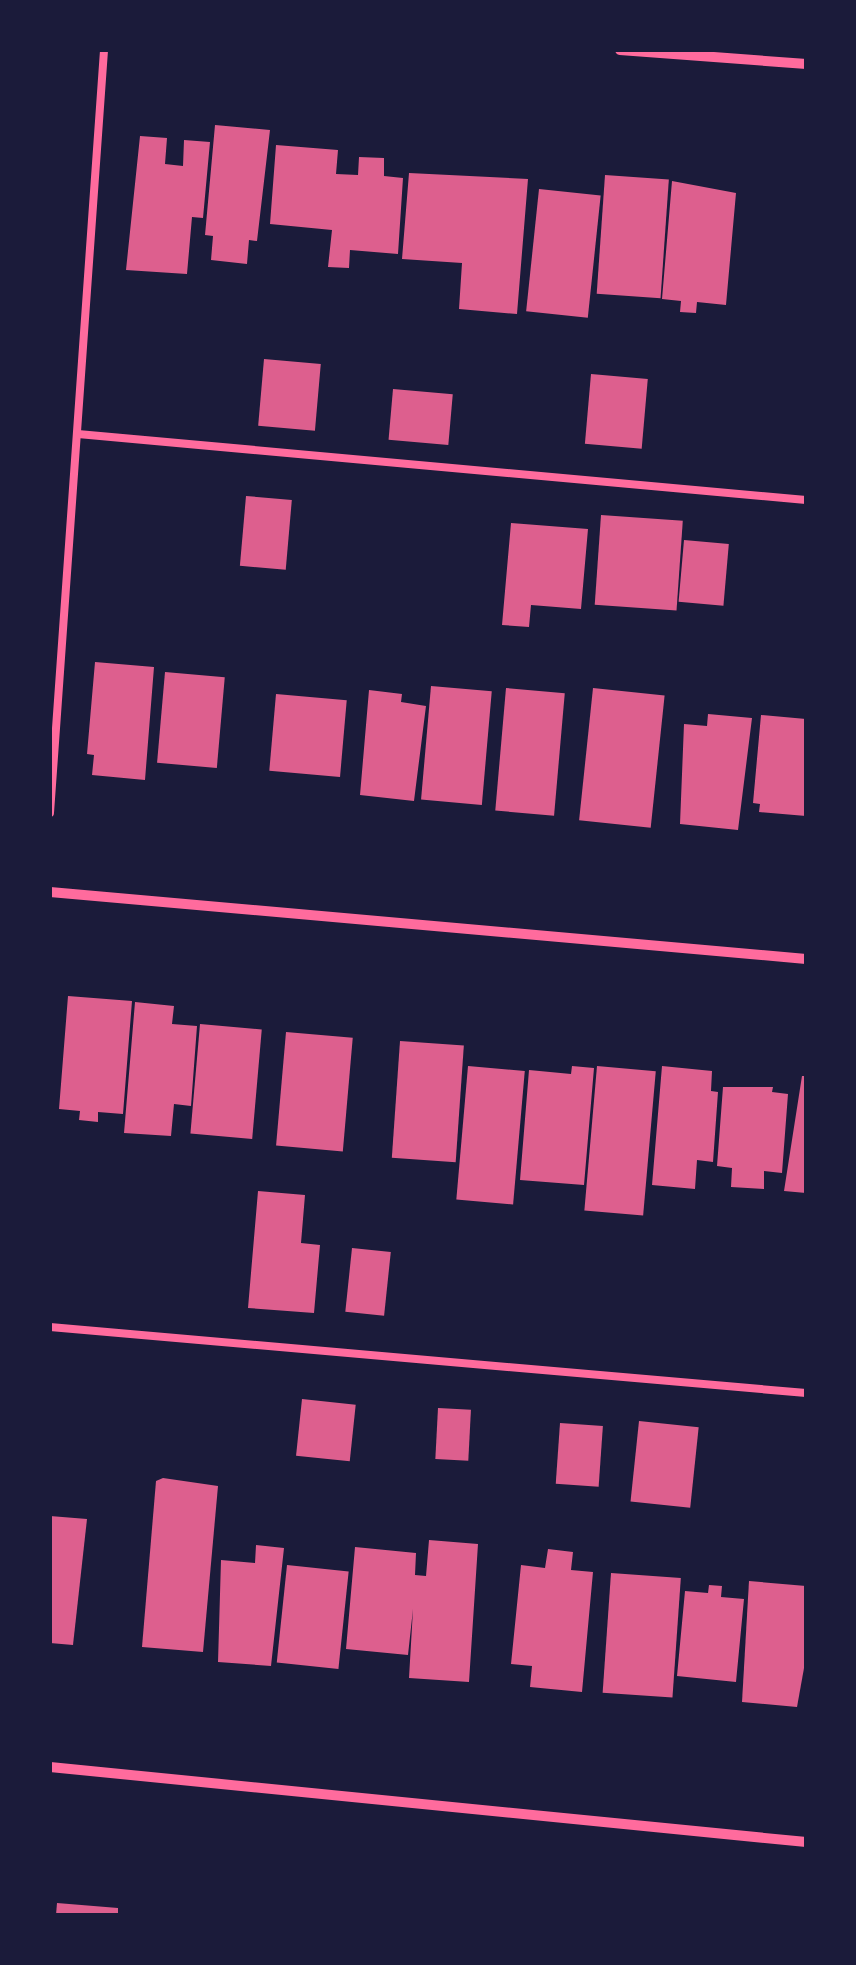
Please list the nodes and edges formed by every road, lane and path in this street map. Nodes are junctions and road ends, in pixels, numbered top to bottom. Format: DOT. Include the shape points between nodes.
graph roads {
  1 [pos="104,50"];
  2 [pos="620,50"];
  3 [pos="806,64"];
  4 [pos="78,434"];
  5 [pos="806,500"];
  6 [pos="50,812"];
  7 [pos="50,892"];
  8 [pos="806,960"];
  9 [pos="50,1327"];
  10 [pos="806,1394"];
  11 [pos="50,1767"];
  12 [pos="806,1842"];
  1 -- 4 [label="lane"];
  2 -- 3 [label="street"];
  4 -- 5 [label="lane"];
  4 -- 6 [label="lane"];
  7 -- 8 [label="street"];
  9 -- 10 [label="lane"];
  11 -- 12 [label="street"];
}
